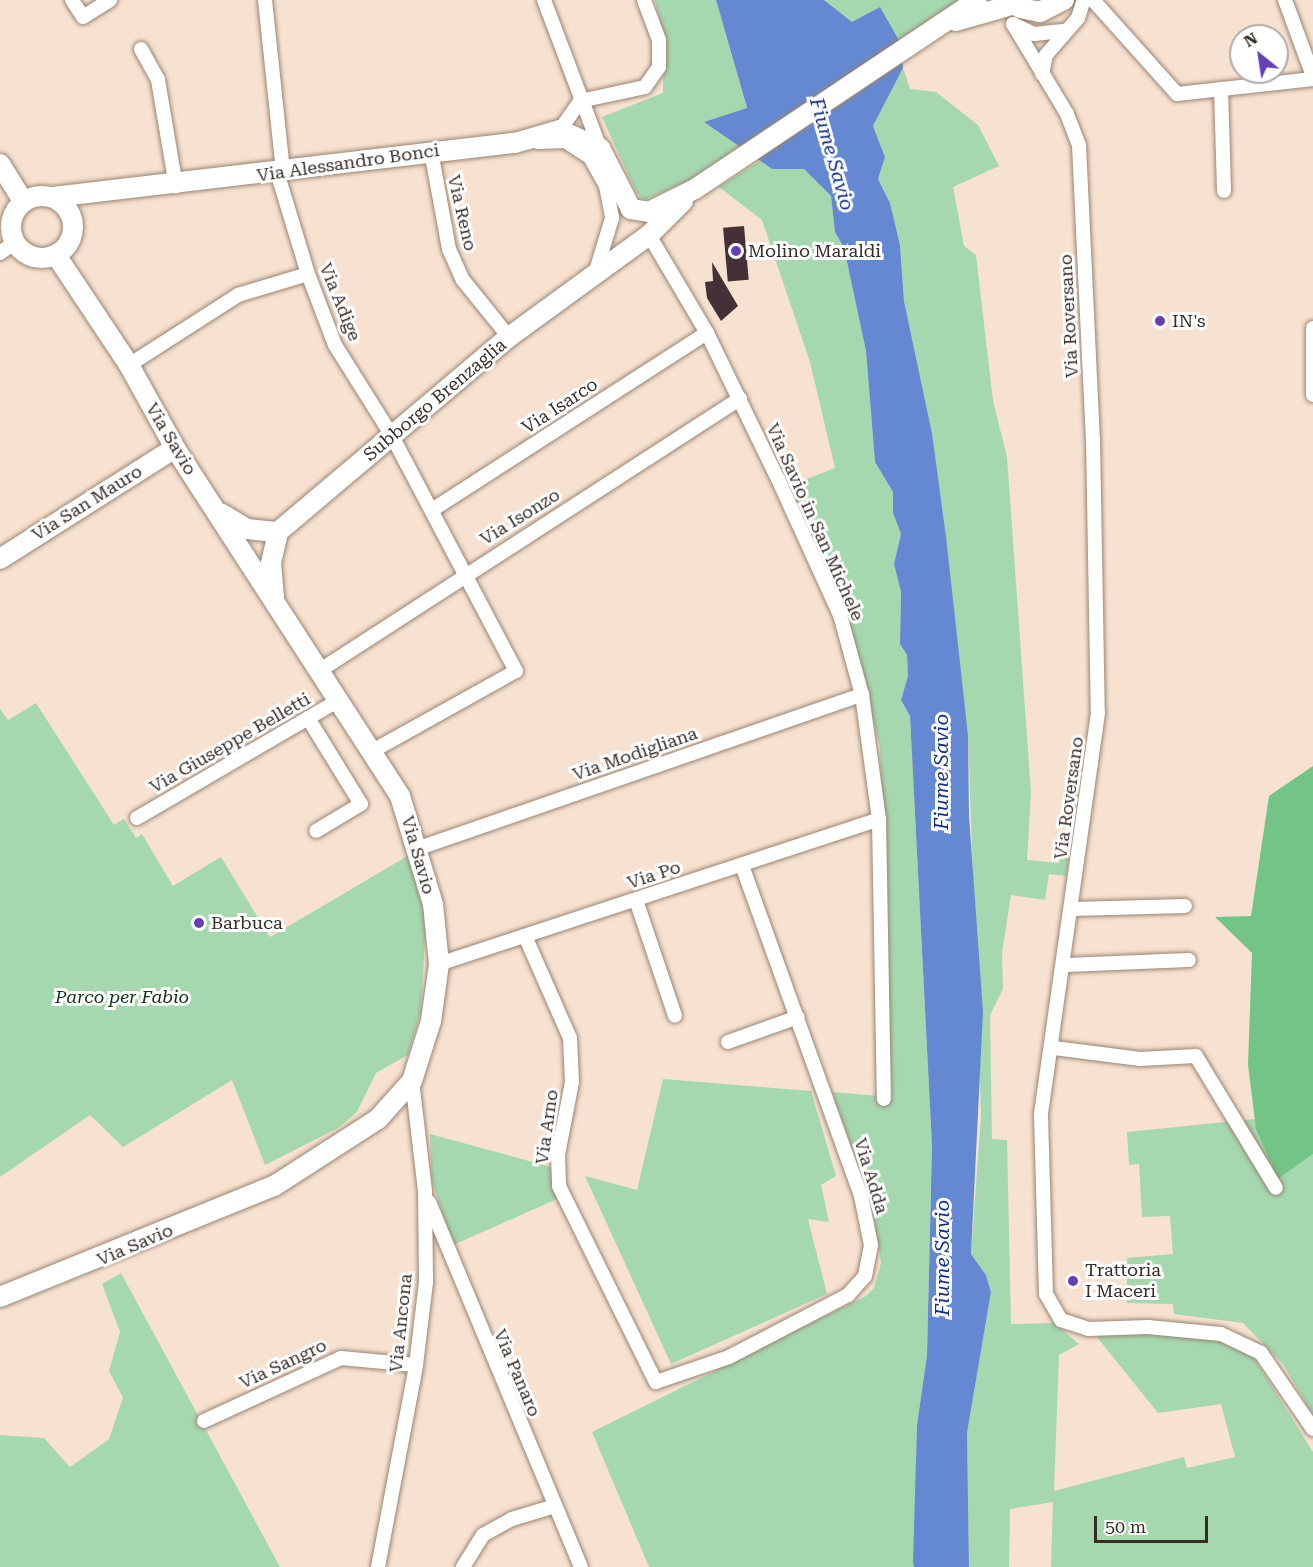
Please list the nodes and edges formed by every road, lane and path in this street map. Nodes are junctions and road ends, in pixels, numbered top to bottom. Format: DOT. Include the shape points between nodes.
graph roads {
  1 [pos="72,0"];
  2 [pos="110,0"];
  3 [pos="265,0"];
  4 [pos="544,0"];
  5 [pos="644,0"];
  6 [pos="977,0"];
  7 [pos="1064,0"];
  8 [pos="1084,0"];
  9 [pos="1093,0"];
  10 [pos="1285,0"];
  11 [pos="1015,9"];
  12 [pos="947,23"];
  13 [pos="1065,31"];
  14 [pos="141,49"];
  15 [pos="1042,74"];
  16 [pos="1313,78"];
  17 [pos="1221,89"];
  18 [pos="580,100"];
  19 [pos="560,130"];
  20 [pos="515,143"];
  21 [pos="600,148"];
  22 [pos="431,151"];
  23 [pos="4,171"];
  24 [pos="280,171"];
  25 [pos="176,186"];
  26 [pos="695,189"];
  27 [pos="1224,191"];
  28 [pos="98,195"];
  29 [pos="50,197"];
  30 [pos="24,201"];
  31 [pos="69,211"];
  32 [pos="649,235"];
  33 [pos="7,248"];
  34 [pos="56,255"];
  35 [pos="596,271"];
  36 [pos="308,274"];
  37 [pos="1313,328"];
  38 [pos="707,333"];
  39 [pos="509,337"];
  40 [pos="129,365"];
  41 [pos="1313,394"];
  42 [pos="740,399"];
  43 [pos="392,436"];
  44 [pos="175,448"];
  45 [pos="432,510"];
  46 [pos="217,511"];
  47 [pos="278,532"];
  48 [pos="0,558"];
  49 [pos="465,573"];
  50 [pos="274,601"];
  51 [pos="322,669"];
  52 [pos="862,695"];
  53 [pos="341,699"];
  54 [pos="308,718"];
  55 [pos="374,750"];
  56 [pos="137,818"];
  57 [pos="879,819"];
  58 [pos="316,831"];
  59 [pos="419,848"];
  60 [pos="742,865"];
  61 [pos="636,900"];
  62 [pos="1185,906"];
  63 [pos="1072,909"];
  64 [pos="525,936"];
  65 [pos="1189,960"];
  66 [pos="439,964"];
  67 [pos="1066,965"];
  68 [pos="675,1017"];
  69 [pos="798,1017"];
  70 [pos="728,1042"];
  71 [pos="1054,1048"];
  72 [pos="412,1081"];
  73 [pos="884,1099"];
  74 [pos="1276,1188"];
  75 [pos="425,1191"];
  76 [pos="0,1298"];
  77 [pos="416,1365"];
  78 [pos="656,1382"];
  79 [pos="204,1420"];
  80 [pos="1313,1429"];
  81 [pos="555,1506"];
  82 [pos="378,1567"];
  83 [pos="463,1567"];
  84 [pos="581,1567"];
  1 -- 2 [label="street" via="83,17"];
  3 -- 24 [label="street, Via Adige"];
  4 -- 18 [label="street"];
  5 -- 18 [label="street" via="659,40 659,68 645,87"];
  6 -- 12 [label="street"];
  7 -- 11 [label="street" via="1040,12"];
  8 -- 13 [label="street" via="1078,18"];
  9 -- 17 [label="street" via="1166,87 1189,96"];
  10 -- 16 [label="street"];
  11 -- 12 [label="street"];
  11 -- 13 [label="street" via="1034,33"];
  11 -- 15 [label="street, Via Roversano"];
  12 -- 26 [label="street"];
  13 -- 15 [label="street" via="1046,55"];
  14 -- 25 [label="street" via="158,80"];
  15 -- 63 [label="street, Via Roversano" via="1079,145 1093,439 1099,704"];
  16 -- 17 [label="street"];
  17 -- 27 [label="street"];
  18 -- 19 [label="street"];
  18 -- 21 [label="street"];
  19 -- 20 [label="street, Via Alessandro Bonci"];
  19 -- 21 [label="street"];
  20 -- 22 [label="street, Via Alessandro Bonci"];
  20 -- 35 [label="street" via="565,141 590,157 606,186 612,218"];
  21 -- 26 [label="street" via="631,209 649,212"];
  22 -- 24 [label="street, Via Alessandro Bonci"];
  22 -- 39 [label="street, Via Reno" via="449,249 463,280"];
  23 -- 29 [label="street"];
  23 -- 30 [label="street"];
  24 -- 25 [label="street, Via Alessandro Bonci"];
  24 -- 36 [label="street, Via Adige"];
  25 -- 28 [label="street, Via Alessandro Bonci"];
  26 -- 32 [label="street, Subborgo Brenzaglia"];
  28 -- 29 [label="street, Via Alessandro Bonci"];
  28 -- 31 [label="street, Via Alessandro Bonci"];
  29 -- 30 [label="street"];
  29 -- 31 [label="street"];
  30 -- 33 [label="street" via="11,220"];
  31 -- 34 [label="street" via="73,231"];
  32 -- 35 [label="street, Subborgo Brenzaglia"];
  32 -- 38 [label="street, Via Savio in San Michele"];
  33 -- 34 [label="street" via="30,256"];
  34 -- 40 [label="street, Via Savio"];
  35 -- 39 [label="street, Subborgo Brenzaglia"];
  36 -- 40 [label="street" via="238,295"];
  36 -- 43 [label="street, Via Adige" via="335,345"];
  37 -- 41 [label="street"];
  38 -- 42 [label="street, Via Savio in San Michele"];
  38 -- 45 [label="street, Via Isarco"];
  39 -- 43 [label="street, Subborgo Brenzaglia"];
  40 -- 44 [label="street, Via Savio"];
  42 -- 49 [label="street, Via Isonzo"];
  42 -- 52 [label="street, Via Savio in San Michele" via="840,615"];
  43 -- 45 [label="street, Via Adige"];
  43 -- 47 [label="street, Subborgo Brenzaglia"];
  44 -- 46 [label="street, Via Savio"];
  44 -- 48 [label="street, Via San Mauro"];
  45 -- 49 [label="street, Via Adige"];
  46 -- 47 [label="street" via="247,530"];
  46 -- 50 [label="street, Via Savio"];
  47 -- 50 [label="street" via="271,562"];
  49 -- 51 [label="street, Via Isonzo"];
  49 -- 55 [label="street, Via Adige" via="516,671"];
  50 -- 51 [label="street, Via Savio"];
  51 -- 53 [label="street, Via Savio"];
  52 -- 57 [label="street, Via Savio in San Michele"];
  52 -- 59 [label="street, Via Modigliana"];
  53 -- 54 [label="street, Via Giuseppe Belletti"];
  53 -- 55 [label="street, Via Savio"];
  54 -- 56 [label="street, Via Giuseppe Belletti"];
  54 -- 58 [label="street" via="361,804"];
  55 -- 59 [label="street, Via Savio" via="400,796"];
  57 -- 60 [label="street, Via Po"];
  57 -- 73 [label="street, Via Savio in San Michele"];
  59 -- 66 [label="street, Via Savio"];
  60 -- 61 [label="street, Via Po"];
  60 -- 69 [label="street, Via Adda"];
  61 -- 64 [label="street, Via Po"];
  61 -- 68 [label="street"];
  62 -- 63 [label="street"];
  63 -- 67 [label="street, Via Roversano"];
  64 -- 66 [label="street, Via Po"];
  64 -- 78 [label="street, Via Arno" via="570,1038 572,1082 558,1155 559,1186"];
  65 -- 67 [label="street"];
  66 -- 72 [label="street, Via Savio" via="431,1021"];
  67 -- 71 [label="street, Via Roversano"];
  69 -- 70 [label="street"];
  69 -- 78 [label="street, Via Adda" via="861,1196 871,1245 865,1276 848,1295 729,1357"];
  71 -- 74 [label="street" via="1140,1059 1196,1056"];
  71 -- 80 [label="street, Via Roversano" via="1041,1114 1046,1294 1061,1320 1088,1329 1148,1327 1221,1334 1261,1353"];
  72 -- 75 [label="street, Via Ancona"];
  72 -- 76 [label="street, Via Savio" via="378,1119 274,1186"];
  75 -- 77 [label="street, Via Ancona" via="426,1282"];
  75 -- 81 [label="street, Via Panaro" via="455,1273"];
  77 -- 79 [label="street, Via Sangro" via="341,1358"];
  77 -- 82 [label="street, Via Ancona"];
  81 -- 83 [label="street" via="512,1519 483,1535"];
  81 -- 84 [label="street, Via Panaro"];
}
